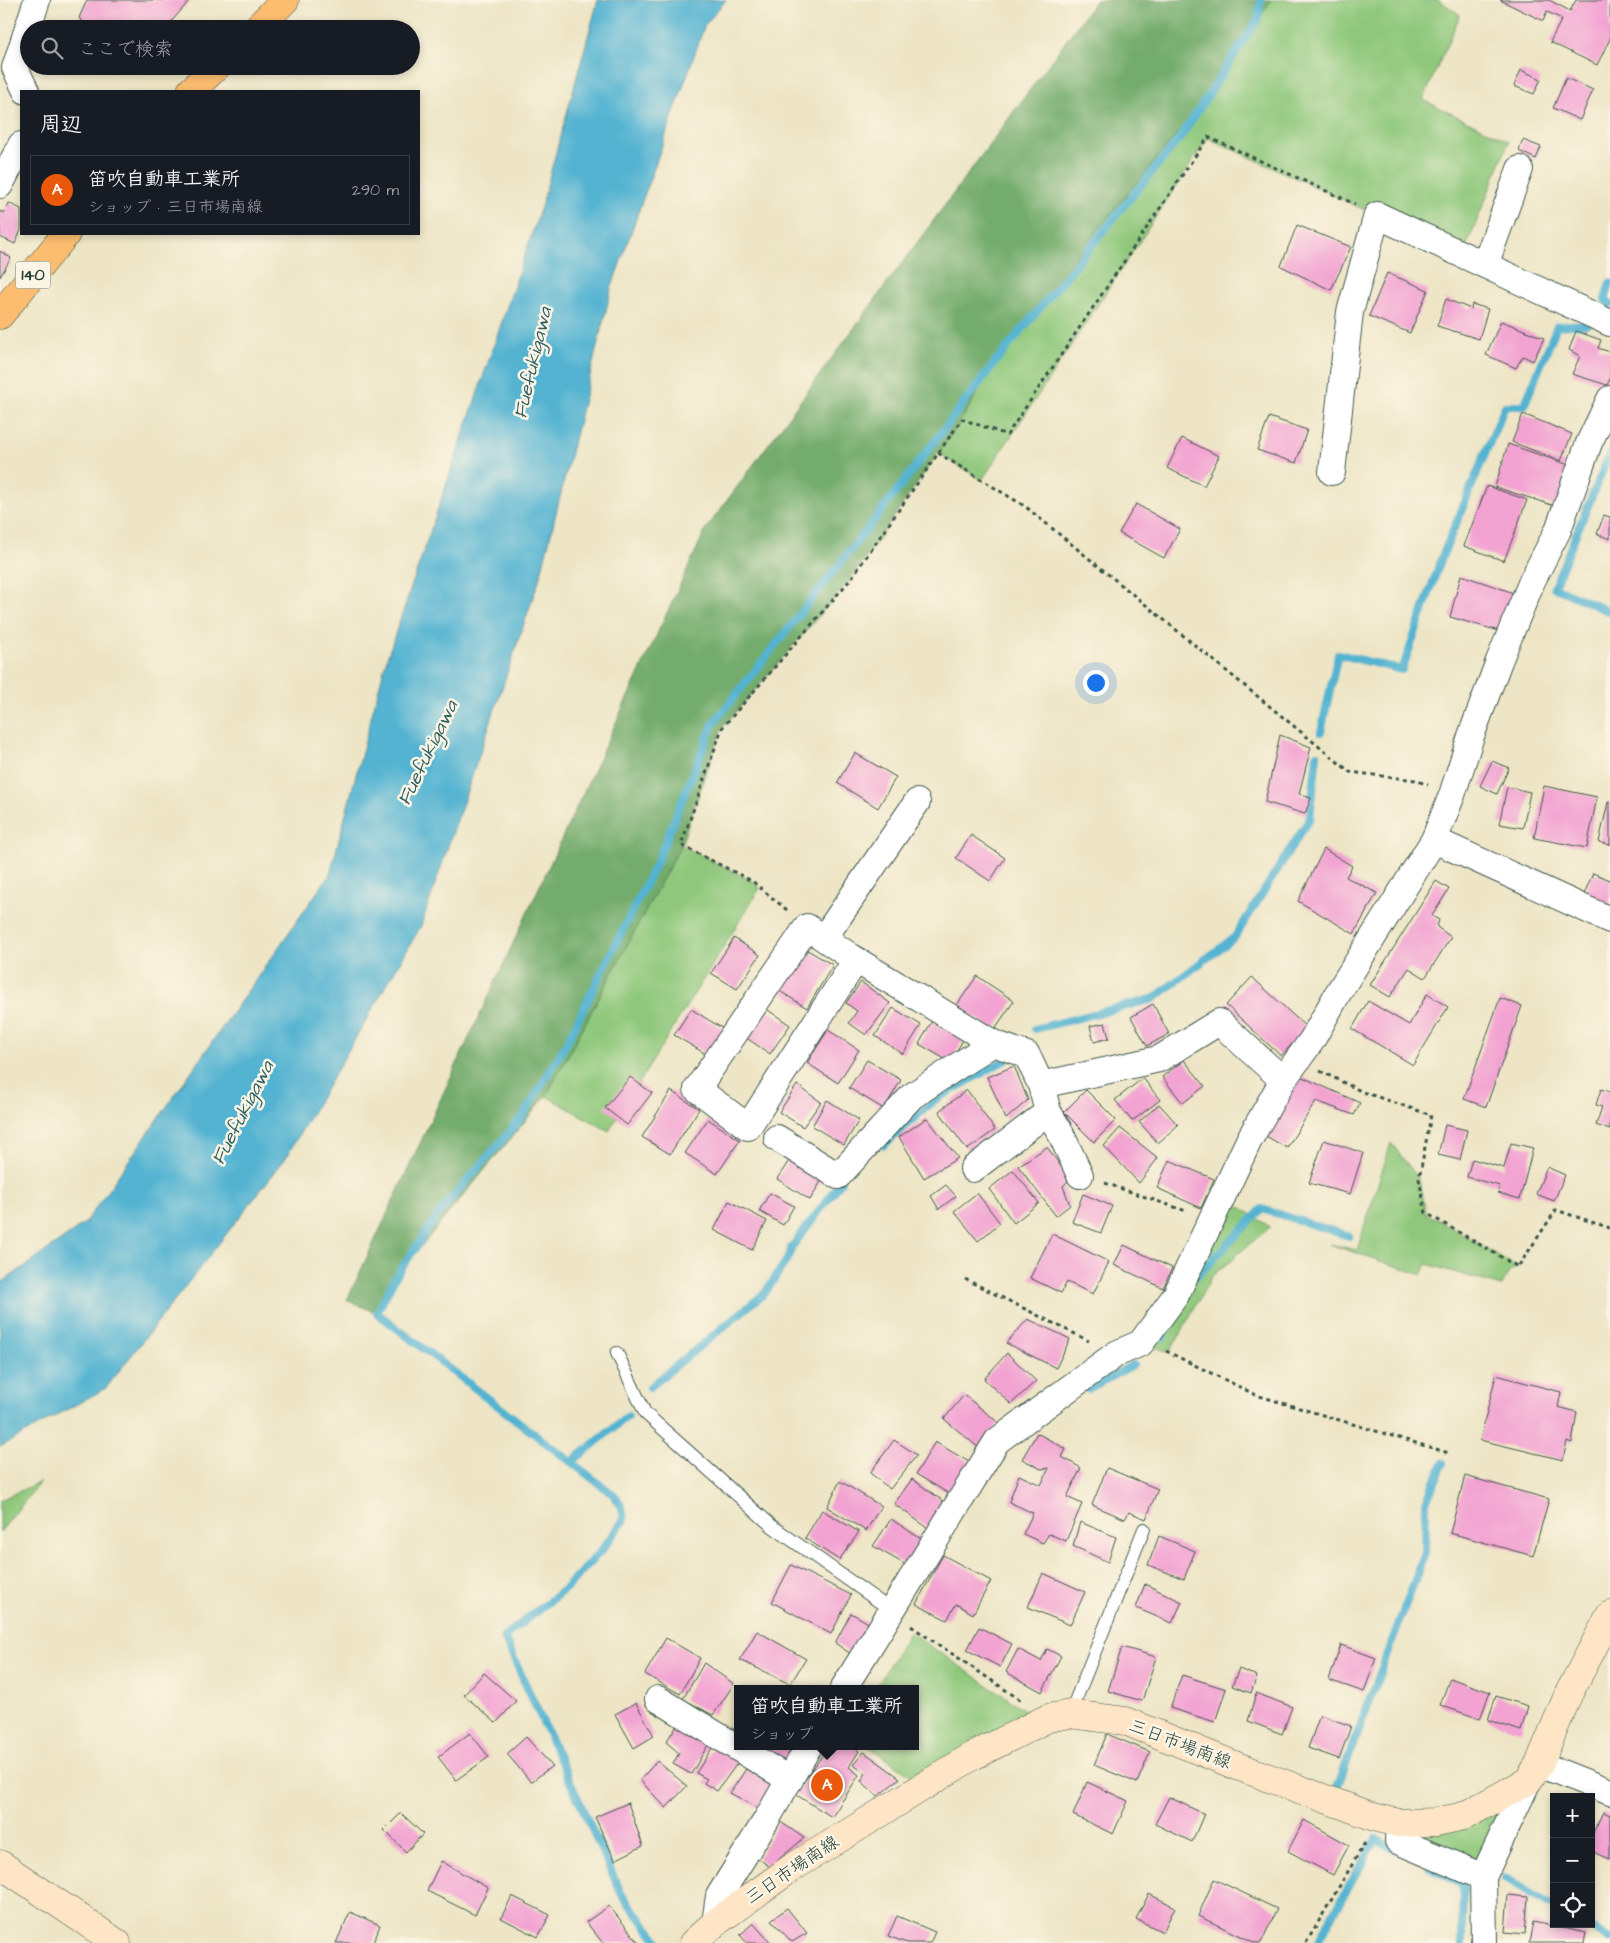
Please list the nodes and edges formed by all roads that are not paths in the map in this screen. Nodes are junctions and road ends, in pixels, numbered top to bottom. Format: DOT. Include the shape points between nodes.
graph roads {
  1 [pos="37,0"];
  2 [pos="286,0"];
  3 [pos="31,20"];
  4 [pos="265,20"];
  5 [pos="20,57"];
  6 [pos="208,75"];
  7 [pos="14,77"];
  8 [pos="192,90"];
  9 [pos="20,147"];
  10 [pos="1520,169"];
  11 [pos="0,185"];
  12 [pos="65,235"];
  13 [pos="1485,265"];
  14 [pos="0,316"];
  15 [pos="1610,323"];
  16 [pos="1610,399"];
  17 [pos="1332,472"];
  18 [pos="917,802"];
  19 [pos="1434,840"];
  20 [pos="1610,920"];
  21 [pos="815,932"];
  22 [pos="856,960"];
  23 [pos="992,1043"];
  24 [pos="1291,1070"];
  25 [pos="1041,1085"];
  26 [pos="1048,1112"];
  27 [pos="777,1138"];
  28 [pos="973,1169"];
  29 [pos="1080,1175"];
  30 [pos="617,1353"];
  31 [pos="1144,1529"];
  32 [pos="1610,1615"];
  33 [pos="900,1616"];
  34 [pos="847,1685"];
  35 [pos="658,1699"];
  36 [pos="1059,1716"];
  37 [pos="734,1746"];
  38 [pos="741,1750"];
  39 [pos="807,1750"];
  40 [pos="1533,1772"];
  41 [pos="790,1780"];
  42 [pos="1610,1792"];
  43 [pos="1388,1821"];
  44 [pos="0,1864"];
  45 [pos="1483,1878"];
  46 [pos="715,1923"];
  47 [pos="117,1943"];
  48 [pos="693,1943"];
  49 [pos="1484,1943"];
  1 -- 3 [label="street"];
  2 -- 4 [label="highway"];
  5 -- 7 [label="street"];
  6 -- 8 [label="highway"];
  9 -- 11 [label="street"];
  10 -- 13 [label="street"];
  12 -- 14 [label="highway, 140"];
  13 -- 15 [label="street"];
  13 -- 17 [label="street" via="1378,215 1350,312"];
  16 -- 19 [label="street" via="1589,443 1558,530 1532,581 1499,661"];
  18 -- 21 [label="street"];
  19 -- 20 [label="street"];
  19 -- 24 [label="street"];
  21 -- 22 [label="street"];
  21 -- 22 [label="street" via="697,1089 748,1126"];
  22 -- 23 [label="street"];
  23 -- 25 [label="street" via="1027,1055"];
  23 -- 27 [label="street" via="912,1096 838,1176"];
  24 -- 25 [label="street" via="1219,1022 1159,1059"];
  24 -- 33 [label="street" via="1249,1140 1176,1295 1141,1343 1116,1354 998,1441"];
  25 -- 26 [label="street"];
  26 -- 28 [label="street"];
  26 -- 29 [label="street"];
  30 -- 33 [label="lane" via="646,1413 772,1526"];
  31 -- 36 [label="lane"];
  32 -- 40 [label="main road"];
  33 -- 34 [label="street"];
  35 -- 37 [label="street"];
  36 -- 43 [label="main road, 三日市場南線" via="1125,1722"];
  36 -- 46 [label="main road, 三日市場南線" via="971,1757 790,1869"];
  38 -- 41 [label="street"];
  39 -- 41 [label="street"];
  40 -- 42 [label="street"];
  40 -- 43 [label="main road, 三日市場南線" via="1464,1816 1436,1822"];
  40 -- 45 [label="street"];
  41 -- 46 [label="street" via="718,1896"];
  43 -- 45 [label="street" via="1398,1841"];
  44 -- 47 [label="main road"];
  45 -- 49 [label="street"];
  46 -- 48 [label="main road, 三日市場南線"];
}
